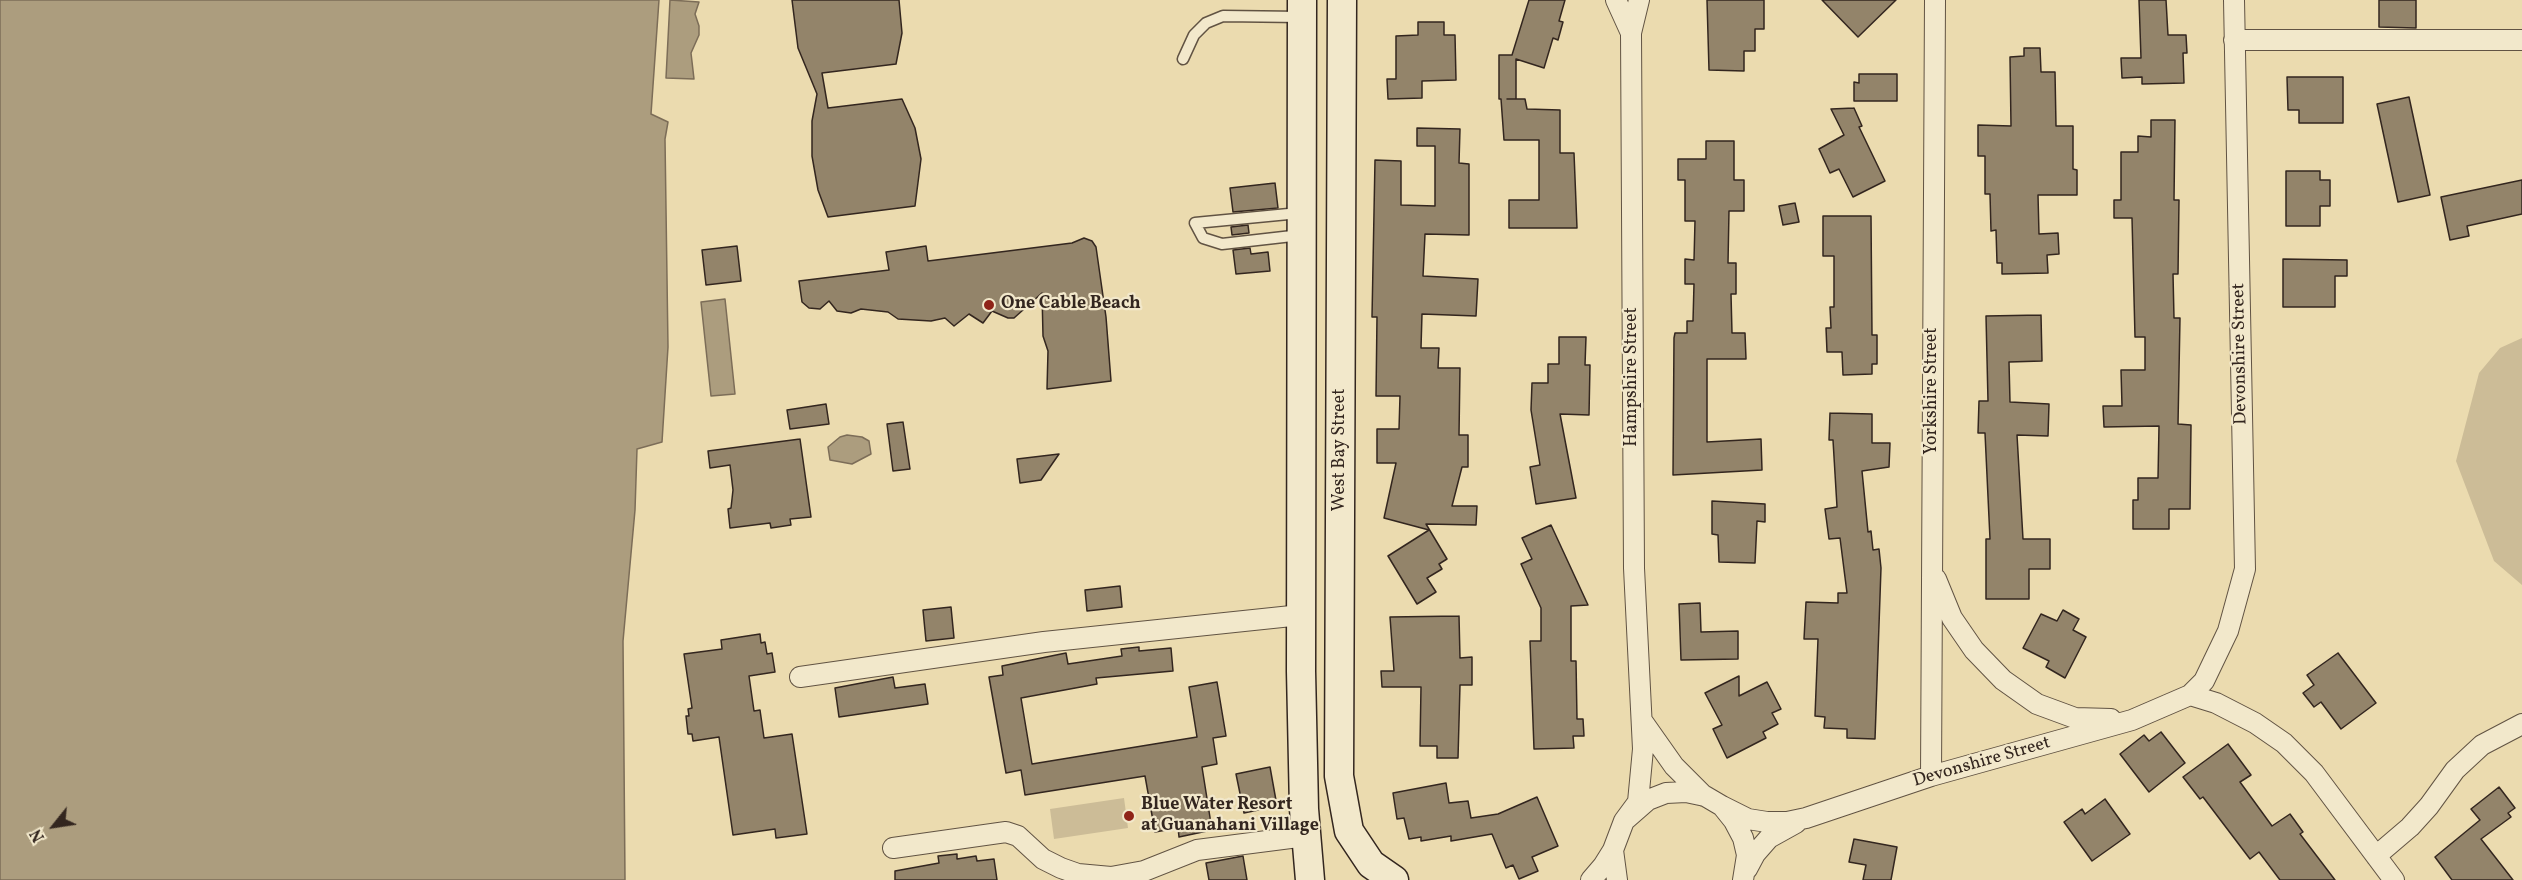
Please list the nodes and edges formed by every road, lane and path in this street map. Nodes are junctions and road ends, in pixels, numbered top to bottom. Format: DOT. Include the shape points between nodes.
graph roads {
  1 [pos="1342,0"];
  2 [pos="1616,0"];
  3 [pos="1639,0"];
  4 [pos="2234,0"];
  5 [pos="1934,2"];
  6 [pos="1302,8"];
  7 [pos="1631,33"];
  8 [pos="2234,40"];
  9 [pos="2522,40"];
  10 [pos="1183,59"];
  11 [pos="1302,224"];
  12 [pos="1932,572"];
  13 [pos="1301,615"];
  14 [pos="800,677"];
  15 [pos="2190,695"];
  16 [pos="2132,720"];
  17 [pos="1643,722"];
  18 [pos="2522,724"];
  19 [pos="1931,776"];
  20 [pos="1713,801"];
  21 [pos="1806,818"];
  22 [pos="1624,821"];
  23 [pos="1306,836"];
  24 [pos="893,848"];
  25 [pos="1613,850"];
  26 [pos="2376,856"];
  27 [pos="1744,876"];
  28 [pos="1310,880"];
  29 [pos="1394,880"];
  30 [pos="1591,880"];
  31 [pos="1617,880"];
  32 [pos="2394,880"];
  1 -- 29 [label="main road, West Bay Street" via="1339,776 1349,831 1371,864"];
  2 -- 7 [label="street, Hampshire Street"];
  3 -- 7 [label="street, Hampshire Street"];
  4 -- 8 [label="street, Devonshire Street"];
  5 -- 12 [label="street, Yorkshire Street"];
  6 -- 10 [label="lane" via="1223,16 1206,23 1194,35"];
  6 -- 11 [label="main road"];
  7 -- 17 [label="street, Hampshire Street" via="1634,568"];
  8 -- 9 [label="street"];
  8 -- 15 [label="street, Devonshire Street" via="2245,569 2219,654 2204,681"];
  11 -- 11 [label="lane" via="1222,244 1203,238 1195,223"];
  11 -- 13 [label="main road"];
  12 -- 16 [label="street" via="1952,618 1974,650 2003,680 2037,704 2075,718"];
  12 -- 19 [label="street, Yorkshire Street"];
  13 -- 14 [label="street" via="1044,642"];
  13 -- 23 [label="main road"];
  15 -- 16 [label="street, Devonshire Street"];
  15 -- 26 [label="street" via="2246,718 2284,743 2314,773"];
  16 -- 19 [label="street, Devonshire Street"];
  17 -- 20 [label="street" via="1674,766"];
  17 -- 22 [label="street, Hampshire Street" via="1638,802"];
  18 -- 26 [label="street" via="2482,745 2455,770 2410,827"];
  19 -- 21 [label="street, Devonshire Street"];
  20 -- 21 [label="street, Devonshire Street" via="1748,819 1787,822"];
  20 -- 22 [label="street" via="1686,792 1666,793 1648,800"];
  20 -- 27 [label="street" via="1734,821 1743,838 1747,855"];
  21 -- 27 [label="street, Devonshire Street" via="1769,838"];
  22 -- 25 [label="street, Hampshire Street"];
  23 -- 24 [label="street" via="1197,850 1144,871 1111,877 1061,868 1043,859 1018,836 1006,832"];
  23 -- 28 [label="main road"];
  25 -- 30 [label="street"];
  25 -- 31 [label="street"];
  26 -- 32 [label="street"];
}
